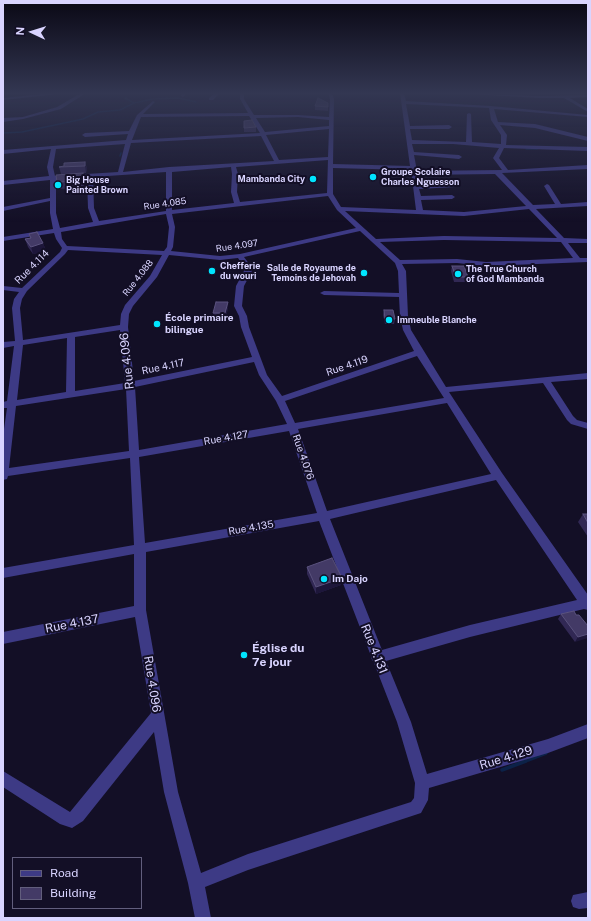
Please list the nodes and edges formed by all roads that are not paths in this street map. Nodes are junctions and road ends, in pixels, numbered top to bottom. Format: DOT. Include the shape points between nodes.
graph roads {
  1 [pos="131,136"];
  2 [pos="230,136"];
  3 [pos="264,136"];
  4 [pos="332,136"];
  5 [pos="408,136"];
  6 [pos="469,136"];
  7 [pos="504,136"];
  8 [pos="129,142"];
  9 [pos="409,142"];
  10 [pos="469,143"];
  11 [pos="503,146"];
  12 [pos="54,147"];
  13 [pos="588,149"];
  14 [pos="3,152"];
  15 [pos="411,153"];
  16 [pos="459,157"];
  17 [pos="331,158"];
  18 [pos="277,162"];
  19 [pos="233,165"];
  20 [pos="330,166"];
  21 [pos="588,167"];
  22 [pos="169,169"];
  23 [pos="414,171"];
  24 [pos="497,172"];
  25 [pos="507,172"];
  26 [pos="120,174"];
  27 [pos="90,176"];
  28 [pos="52,178"];
  29 [pos="3,183"];
  30 [pos="455,185"];
  31 [pos="547,186"];
  32 [pos="416,187"];
  33 [pos="330,194"];
  34 [pos="452,196"];
  35 [pos="418,198"];
  36 [pos="52,199"];
  37 [pos="237,204"];
  38 [pos="588,204"];
  39 [pos="559,205"];
  40 [pos="531,207"];
  41 [pos="3,209"];
  42 [pos="339,210"];
  43 [pos="169,212"];
  44 [pos="420,213"];
  45 [pos="96,223"];
  46 [pos="362,229"];
  47 [pos="57,230"];
  48 [pos="3,238"];
  49 [pos="375,241"];
  50 [pos="588,241"];
  51 [pos="564,242"];
  52 [pos="65,248"];
  53 [pos="168,253"];
  54 [pos="240,256"];
  55 [pos="583,261"];
  56 [pos="398,262"];
  57 [pos="588,267"];
  58 [pos="3,288"];
  59 [pos="24,290"];
  60 [pos="324,293"];
  61 [pos="403,296"];
  62 [pos="124,327"];
  63 [pos="71,336"];
  64 [pos="19,343"];
  65 [pos="3,345"];
  66 [pos="419,352"];
  67 [pos="257,359"];
  68 [pos="588,376"];
  69 [pos="545,380"];
  70 [pos="130,385"];
  71 [pos="443,390"];
  72 [pos="70,394"];
  73 [pos="280,400"];
  74 [pos="449,400"];
  75 [pos="7,404"];
  76 [pos="292,426"];
  77 [pos="588,426"];
  78 [pos="134,454"];
  79 [pos="3,474"];
  80 [pos="498,476"];
  81 [pos="323,516"];
  82 [pos="140,548"];
  83 [pos="3,573"];
  84 [pos="586,598"];
  85 [pos="140,610"];
  86 [pos="3,638"];
  87 [pos="377,658"];
  88 [pos="158,715"];
  89 [pos="588,731"];
  90 [pos="3,778"];
  91 [pos="422,783"];
  92 [pos="196,883"];
  93 [pos="203,918"];
  1 -- 8 [label="street"];
  2 -- 8 [label="street"];
  3 -- 18 [label="street"];
  4 -- 17 [label="street"];
  5 -- 9 [label="street"];
  6 -- 10 [label="street"];
  7 -- 11 [label="street"];
  8 -- 12 [label="street"];
  8 -- 26 [label="street"];
  9 -- 10 [label="street"];
  9 -- 15 [label="street"];
  10 -- 11 [label="street"];
  11 -- 13 [label="street"];
  11 -- 25 [label="street" via="496,158"];
  12 -- 14 [label="street"];
  12 -- 28 [label="street" via="50,167"];
  15 -- 16 [label="street"];
  15 -- 23 [label="street"];
  17 -- 18 [label="street"];
  17 -- 20 [label="street"];
  18 -- 19 [label="street"];
  19 -- 22 [label="street"];
  19 -- 37 [label="street"];
  20 -- 23 [label="street"];
  20 -- 33 [label="street"];
  21 -- 25 [label="street"];
  22 -- 26 [label="street"];
  22 -- 43 [label="street, Rue 4.088"];
  23 -- 24 [label="street"];
  23 -- 32 [label="street"];
  24 -- 25 [label="street"];
  24 -- 40 [label="street"];
  26 -- 27 [label="street"];
  27 -- 28 [label="street"];
  27 -- 45 [label="street" via="91,208"];
  28 -- 29 [label="street"];
  28 -- 36 [label="street"];
  30 -- 32 [label="street"];
  31 -- 39 [label="street"];
  32 -- 35 [label="street"];
  33 -- 37 [label="street, Rue 4.085"];
  33 -- 42 [label="street"];
  34 -- 35 [label="street"];
  35 -- 44 [label="street"];
  36 -- 41 [label="street"];
  36 -- 47 [label="street"];
  37 -- 43 [label="street, Rue 4.085"];
  38 -- 39 [label="street"];
  39 -- 40 [label="street"];
  40 -- 44 [label="street" via="464,214"];
  40 -- 51 [label="street"];
  42 -- 44 [label="street"];
  42 -- 46 [label="street"];
  43 -- 45 [label="street, Rue 4.085"];
  43 -- 53 [label="street, Rue 4.088" via="172,227"];
  45 -- 47 [label="street, Rue 4.085"];
  46 -- 49 [label="street"];
  46 -- 54 [label="street, Rue 4.097"];
  47 -- 48 [label="street, Rue 4.085"];
  47 -- 52 [label="street"];
  49 -- 51 [label="street" via="444,238"];
  49 -- 56 [label="street"];
  50 -- 51 [label="street"];
  51 -- 55 [label="street"];
  52 -- 53 [label="street, Rue 4.097"];
  52 -- 59 [label="street, Rue 4.114" via="63,253"];
  53 -- 54 [label="street, Rue 4.097" via="210,258"];
  53 -- 62 [label="street, Rue 4.088" via="153,277 129,305"];
  54 -- 67 [label="street" via="248,269 240,286 238,306"];
  55 -- 56 [label="street" via="486,264 457,261"];
  55 -- 57 [label="street"];
  56 -- 61 [label="street" via="402,271"];
  58 -- 59 [label="street"];
  59 -- 64 [label="street, Rue 4.114" via="16,308"];
  60 -- 61 [label="street"];
  61 -- 66 [label="street" via="407,330"];
  62 -- 63 [label="street, Rue 4.096"];
  62 -- 70 [label="street, Rue 4.096"];
  63 -- 64 [label="street, Rue 4.096"];
  63 -- 72 [label="street"];
  64 -- 65 [label="street, Rue 4.096"];
  64 -- 75 [label="street, Rue 4.114"];
  66 -- 71 [label="street"];
  66 -- 73 [label="street, Rue 4.119"];
  67 -- 70 [label="street, Rue 4.117"];
  67 -- 73 [label="street" via="263,375"];
  68 -- 69 [label="street"];
  69 -- 71 [label="street"];
  69 -- 77 [label="street" via="570,418 574,422"];
  70 -- 72 [label="street, Rue 4.117"];
  70 -- 78 [label="street, Rue 4.096"];
  71 -- 74 [label="street"];
  72 -- 75 [label="street, Rue 4.117"];
  73 -- 76 [label="street, Rue 4.076"];
  74 -- 76 [label="street, Rue 4.127"];
  74 -- 80 [label="street"];
  75 -- 79 [label="street, Rue 4.114"];
  76 -- 78 [label="street, Rue 4.127"];
  76 -- 81 [label="street, Rue 4.076"];
  78 -- 79 [label="street, Rue 4.127"];
  78 -- 82 [label="street, Rue 4.096"];
  80 -- 81 [label="street, Rue 4.135"];
  80 -- 84 [label="street"];
  81 -- 82 [label="street, Rue 4.135"];
  81 -- 87 [label="street, Rue 4.131"];
  82 -- 83 [label="street, Rue 4.135"];
  82 -- 85 [label="street, Rue 4.096"];
  84 -- 87 [label="street"];
  85 -- 86 [label="street, Rue 4.137"];
  85 -- 88 [label="street, Rue 4.096"];
  87 -- 91 [label="street, Rue 4.131" via="404,722"];
  88 -- 90 [label="street" via="78,816 72,820 65,819"];
  88 -- 92 [label="street, Rue 4.096" via="171,792"];
  89 -- 91 [label="street, Rue 4.129"];
  91 -- 92 [label="street" via="421,800 416,808 248,862"];
  92 -- 93 [label="street, Rue 4.096"];
}
